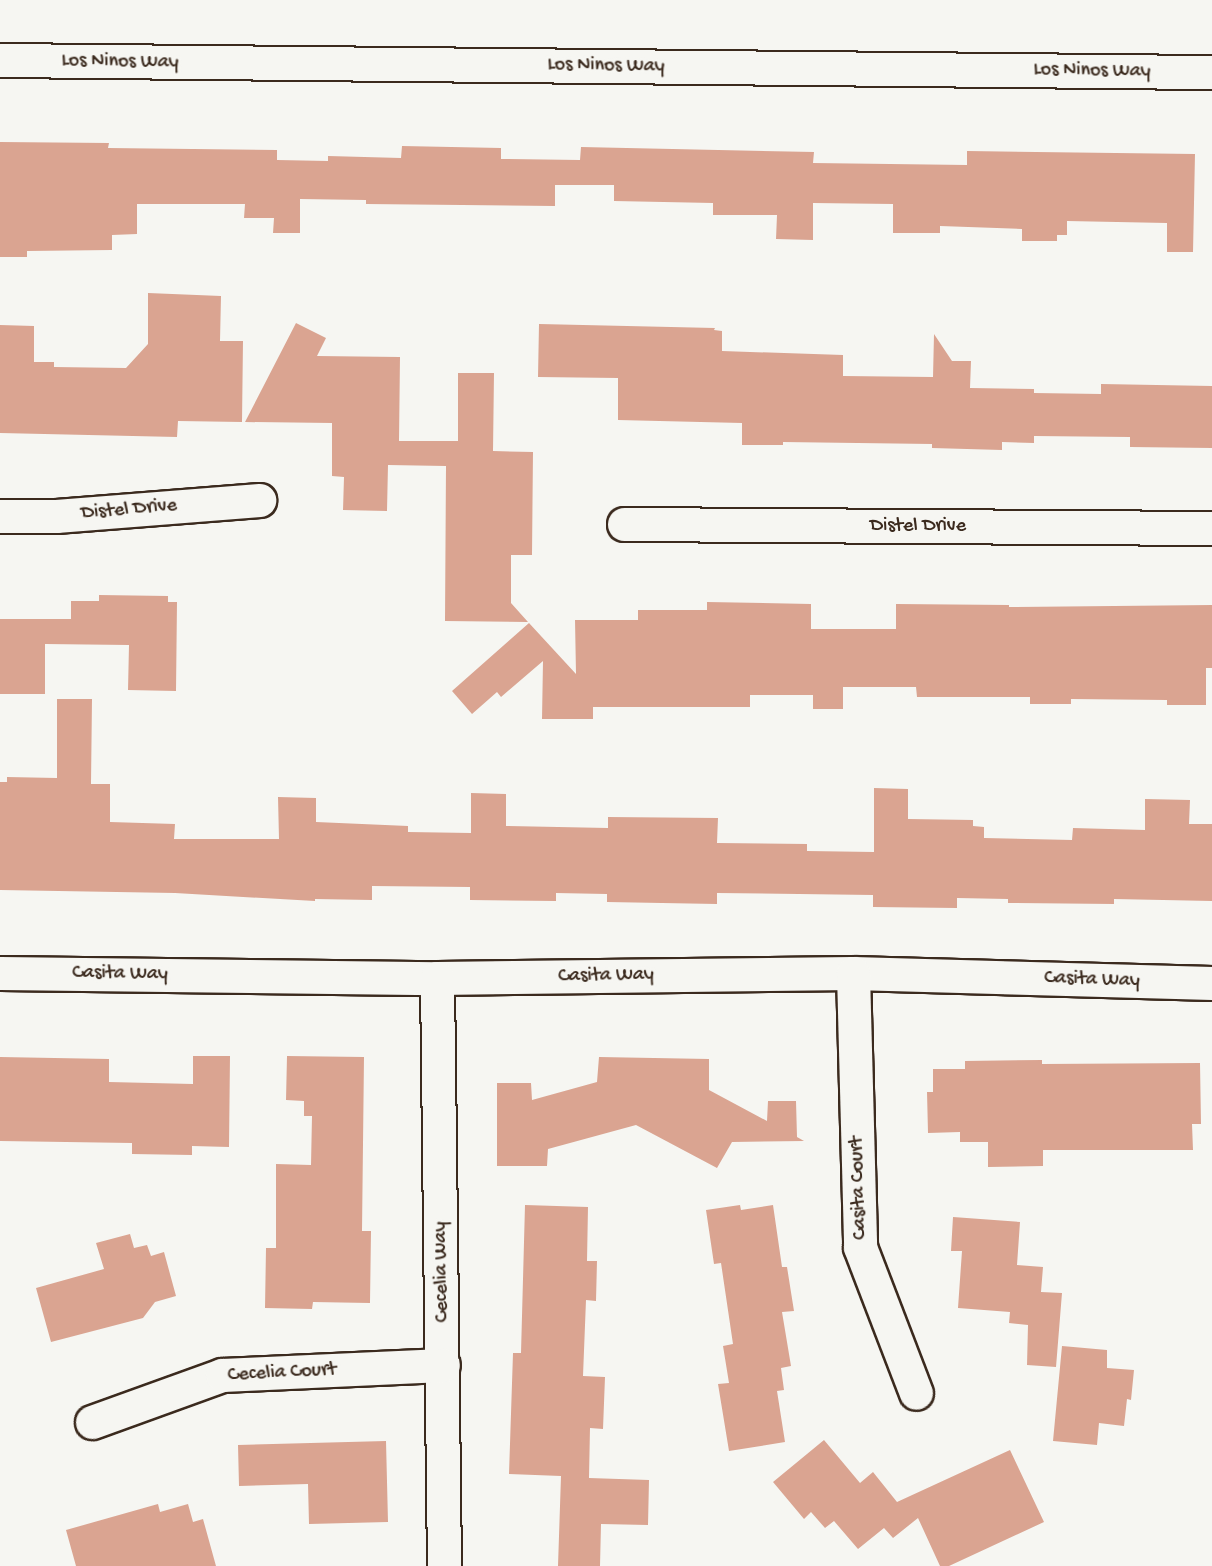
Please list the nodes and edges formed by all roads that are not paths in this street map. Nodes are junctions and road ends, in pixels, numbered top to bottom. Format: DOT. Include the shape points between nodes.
graph roads {
  1 [pos="0,60"];
  2 [pos="1212,72"];
  3 [pos="259,500"];
  4 [pos="0,516"];
  5 [pos="624,524"];
  6 [pos="1212,528"];
  7 [pos="0,973"];
  8 [pos="854,973"];
  9 [pos="437,978"];
  10 [pos="1212,983"];
  11 [pos="443,1365"];
  12 [pos="916,1393"];
  13 [pos="92,1422"];
  14 [pos="444,1566"];
  1 -- 2 [label="street, Los Ninos Way"];
  3 -- 4 [label="street, Distel Drive" via="56,516"];
  5 -- 6 [label="street, Distel Drive"];
  7 -- 9 [label="street, Casita Way"];
  8 -- 9 [label="street, Casita Way"];
  8 -- 10 [label="street, Casita Way"];
  8 -- 12 [label="street, Casita Court" via="860,1247"];
  9 -- 11 [label="street, Cecelia Way"];
  11 -- 13 [label="street, Cecelia Court" via="222,1375"];
  11 -- 14 [label="street, Cecelia Way"];
}
